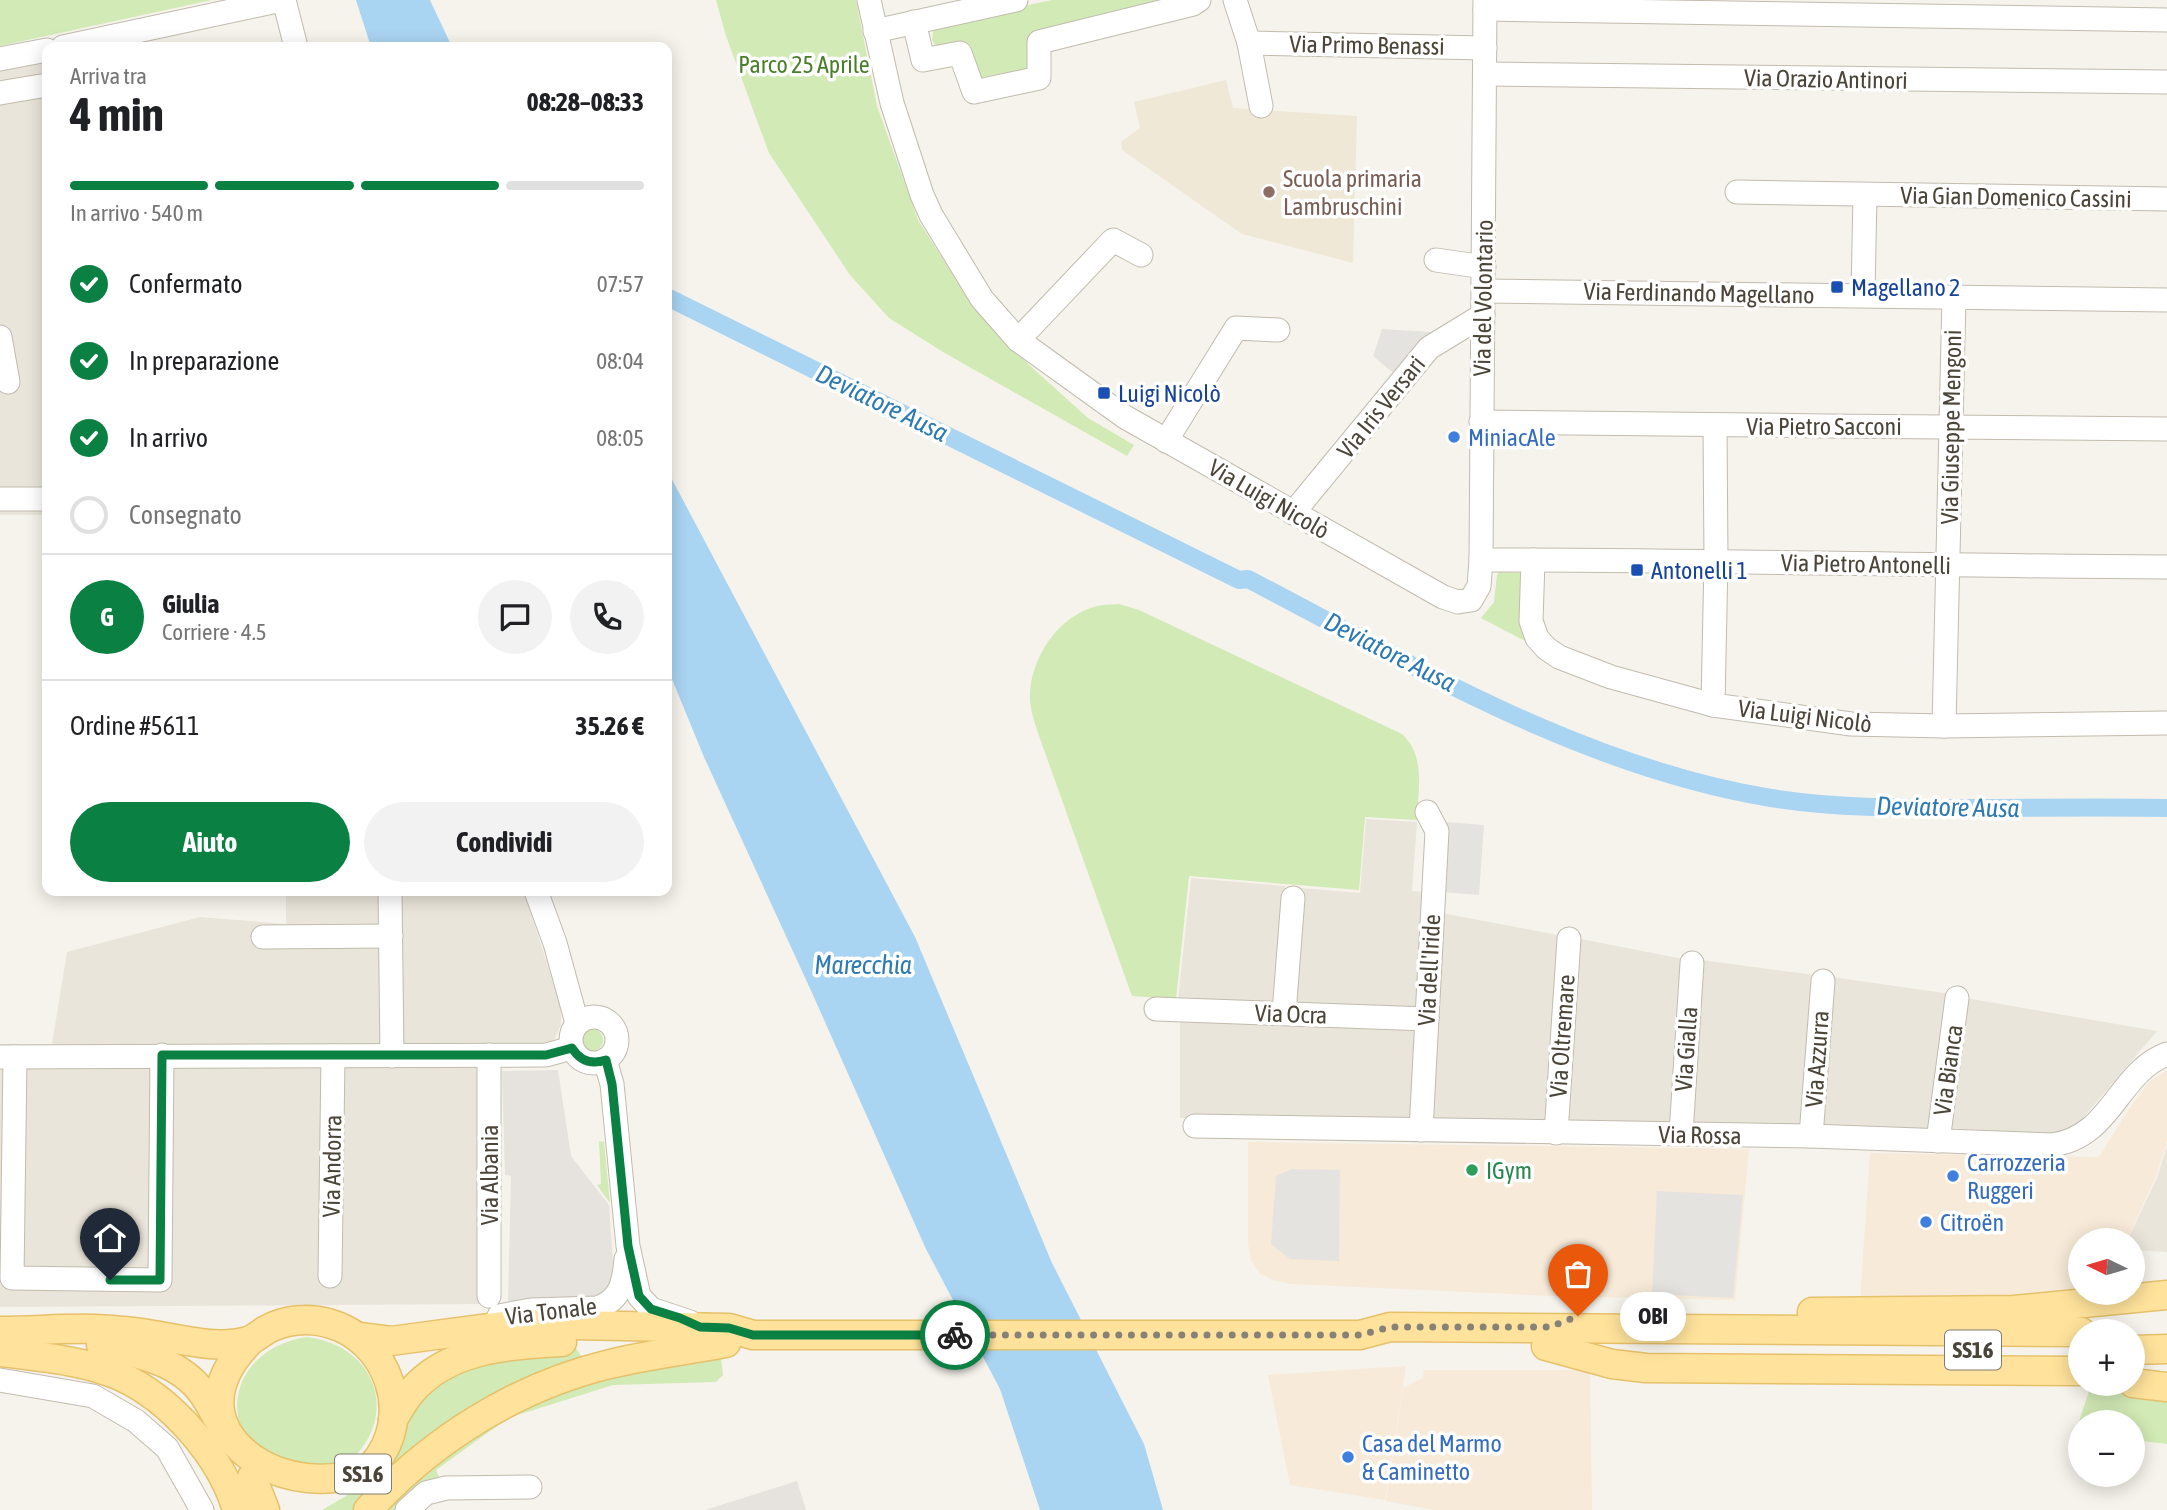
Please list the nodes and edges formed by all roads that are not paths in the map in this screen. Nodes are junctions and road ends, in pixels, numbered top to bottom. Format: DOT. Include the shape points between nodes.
graph roads {
  1 [pos="283,0"];
  2 [pos="869,0"];
  3 [pos="1016,0"];
  4 [pos="1199,0"];
  5 [pos="1235,0"];
  6 [pos="1485,5"];
  7 [pos="2167,20"];
  8 [pos="914,22"];
  9 [pos="875,32"];
  10 [pos="91,42"];
  11 [pos="295,42"];
  12 [pos="1249,43"];
  13 [pos="1485,48"];
  14 [pos="42,51"];
  15 [pos="0,59"];
  16 [pos="1486,74"];
  17 [pos="2167,82"];
  18 [pos="42,86"];
  19 [pos="0,91"];
  20 [pos="1261,106"];
  21 [pos="1737,192"];
  22 [pos="1864,195"];
  23 [pos="2167,199"];
  24 [pos="1141,255"];
  25 [pos="1436,260"];
  26 [pos="1484,267"];
  27 [pos="1484,290"];
  28 [pos="1863,295"];
  29 [pos="1954,297"];
  30 [pos="2167,300"];
  31 [pos="1483,316"];
  32 [pos="1278,330"];
  33 [pos="0,337"];
  34 [pos="1018,340"];
  35 [pos="8,382"];
  36 [pos="1481,422"];
  37 [pos="1951,426"];
  38 [pos="1715,427"];
  39 [pos="2167,429"];
  40 [pos="1166,441"];
  41 [pos="0,499"];
  42 [pos="42,499"];
  43 [pos="1293,513"];
  44 [pos="1533,559"];
  45 [pos="1481,560"];
  46 [pos="1716,560"];
  47 [pos="1949,566"];
  48 [pos="2167,567"];
  49 [pos="1479,586"];
  50 [pos="1713,705"];
  51 [pos="2167,723"];
  52 [pos="1944,726"];
  53 [pos="1426,812"];
  54 [pos="390,896"];
  55 [pos="538,896"];
  56 [pos="1293,898"];
  57 [pos="391,936"];
  58 [pos="264,937"];
  59 [pos="1569,939"];
  60 [pos="1692,963"];
  61 [pos="1823,981"];
  62 [pos="1958,998"];
  63 [pos="1156,1009"];
  64 [pos="1284,1013"];
  65 [pos="1427,1019"];
  66 [pos="577,1023"];
  67 [pos="572,1048"];
  68 [pos="2167,1054"];
  69 [pos="162,1055"];
  70 [pos="489,1055"];
  71 [pos="333,1056"];
  72 [pos="392,1056"];
  73 [pos="7,1057"];
  74 [pos="606,1060"];
  75 [pos="1195,1126"];
  76 [pos="1422,1130"];
  77 [pos="1556,1133"];
  78 [pos="1681,1134"];
  79 [pos="1811,1136"];
  80 [pos="1938,1141"];
  81 [pos="628,1246"];
  82 [pos="330,1276"];
  83 [pos="2167,1295"];
  84 [pos="489,1296"];
  85 [pos="700,1327"];
  86 [pos="475,1330"];
  87 [pos="0,1331"];
  88 [pos="2068,1332"];
  89 [pos="2145,1332"];
  90 [pos="2167,1332"];
  91 [pos="753,1335"];
  92 [pos="359,1337"];
  93 [pos="1548,1337"];
  94 [pos="1866,1340"];
  95 [pos="250,1341"];
  96 [pos="0,1342"];
  97 [pos="726,1343"];
  98 [pos="2068,1349"];
  99 [pos="2167,1349"];
  100 [pos="2145,1350"];
  101 [pos="0,1352"];
  102 [pos="1984,1370"];
  103 [pos="2068,1371"];
  104 [pos="2145,1372"];
  105 [pos="2167,1373"];
  106 [pos="2068,1378"];
  107 [pos="0,1380"];
  108 [pos="2145,1384"];
  109 [pos="2167,1387"];
  110 [pos="393,1419"];
  111 [pos="221,1424"];
  112 [pos="252,1477"];
  113 [pos="530,1487"];
  114 [pos="202,1510"];
  115 [pos="237,1510"];
  116 [pos="265,1510"];
  117 [pos="368,1510"];
  118 [pos="407,1510"];
  1 -- 10 [label="street"];
  1 -- 11 [label="street"];
  2 -- 9 [label="street, Via Luigi Nicolò"];
  3 -- 8 [label="street"];
  4 -- 8 [label="street" via="1039,42 1039,78 974,92 960,53 923,60"];
  5 -- 12 [label="street"];
  6 -- 7 [label="street"];
  6 -- 13 [label="street, Via del Volontario"];
  8 -- 9 [label="street"];
  9 -- 34 [label="street, Via Luigi Nicolò" via="892,103 931,215 982,299"];
  12 -- 13 [label="street, Via Primo Benassi"];
  12 -- 20 [label="street"];
  13 -- 16 [label="street, Via del Volontario"];
  14 -- 15 [label="street"];
  16 -- 17 [label="street, Via Orazio Antinori"];
  16 -- 26 [label="street, Via del Volontario"];
  18 -- 19 [label="street"];
  21 -- 22 [label="street, Via Gian Domenico Cassini"];
  22 -- 23 [label="street, Via Gian Domenico Cassini"];
  22 -- 28 [label="street, Via Gian Domenico Cassini"];
  24 -- 34 [label="street" via="1113,240"];
  25 -- 26 [label="street"];
  26 -- 27 [label="street, Via del Volontario"];
  27 -- 28 [label="street, Via Ferdinando Magellano"];
  27 -- 31 [label="street, Via del Volontario"];
  28 -- 29 [label="street, Via Ferdinando Magellano"];
  29 -- 30 [label="street, Via Ferdinando Magellano"];
  29 -- 37 [label="street, Via Giuseppe Mengoni"];
  31 -- 36 [label="street, Via del Volontario"];
  31 -- 43 [label="street, Via Iris Versari" via="1429,348"];
  32 -- 40 [label="street" via="1236,328"];
  33 -- 35 [label="street"];
  34 -- 40 [label="street, Via Luigi Nicolò"];
  36 -- 38 [label="street, Via Pietro Sacconi"];
  36 -- 45 [label="street, Via del Volontario"];
  37 -- 38 [label="street, Via Pietro Sacconi"];
  37 -- 39 [label="street, Via Pietro Sacconi"];
  37 -- 47 [label="street, Via Giuseppe Mengoni"];
  38 -- 46 [label="street"];
  40 -- 43 [label="street, Via Luigi Nicolò"];
  41 -- 42 [label="street"];
  43 -- 49 [label="street, Via Luigi Nicolò" via="1443,597 1471,600"];
  44 -- 45 [label="street, Via Pietro Antonelli"];
  44 -- 46 [label="street, Via Pietro Antonelli"];
  44 -- 50 [label="street, Via Luigi Nicolò" via="1531,621 1546,648 1611,677"];
  45 -- 49 [label="street, Via del Volontario"];
  46 -- 47 [label="street, Via Pietro Antonelli"];
  46 -- 50 [label="street"];
  47 -- 48 [label="street, Via Pietro Antonelli"];
  47 -- 52 [label="street, Via Giuseppe Mengoni"];
  50 -- 52 [label="street, Via Luigi Nicolò" via="1851,724"];
  51 -- 52 [label="street, Via Luigi Nicolò"];
  53 -- 65 [label="street, Via dell'Iride" via="1437,831"];
  54 -- 57 [label="street"];
  55 -- 66 [label="street"];
  56 -- 64 [label="street"];
  57 -- 58 [label="street"];
  57 -- 72 [label="street"];
  59 -- 77 [label="street, Via Oltremare"];
  60 -- 78 [label="street, Via Gialla"];
  61 -- 79 [label="street, Via Azzurra"];
  62 -- 80 [label="street, Via Bianca"];
  63 -- 64 [label="street, Via Ocra"];
  64 -- 65 [label="street, Via Ocra"];
  65 -- 76 [label="street, Via dell'Iride"];
  66 -- 67 [label="street" via="571,1035"];
  66 -- 74 [label="street" via="597,1016 615,1028 618,1043"];
  67 -- 70 [label="street" via="546,1055"];
  67 -- 74 [label="street" via="586,1062"];
  68 -- 80 [label="street, Via Rossa" via="2142,1069 2095,1125 2069,1143"];
  69 -- 71 [label="street"];
  69 -- 73 [label="street"];
  69 -- 73 [label="street" via="160,1280 12,1278"];
  70 -- 72 [label="street"];
  70 -- 84 [label="street, Via Albania"];
  71 -- 72 [label="street"];
  71 -- 82 [label="street, Via Andorra"];
  74 -- 81 [label="street, Via Tonale"];
  75 -- 76 [label="street, Via Rossa"];
  76 -- 77 [label="street, Via Rossa"];
  77 -- 78 [label="street, Via Rossa"];
  78 -- 79 [label="street, Via Rossa"];
  79 -- 80 [label="street, Via Rossa"];
  81 -- 85 [label="street, Via Tonale" via="644,1304"];
  81 -- 86 [label="street, Via Tonale" via="622,1289 607,1305 499,1316"];
  83 -- 93 [label="main road" via="2014,1310 1615,1310 1578,1316"];
  85 -- 86 [label="main road, SS16" via="518,1324"];
  85 -- 91 [label="main road, SS16"];
  86 -- 92 [label="main road, SS16" via="391,1341"];
  87 -- 95 [label="main road, SS16" via="95,1329 194,1343"];
  88 -- 94 [label="main road, SS16"];
  89 -- 90 [label="main road"];
  91 -- 93 [label="main road, SS16" via="1360,1335 1390,1327"];
  91 -- 97 [label="main road, SS16"];
  92 -- 95 [label="main road, SS16" via="327,1322 307,1320 269,1328"];
  92 -- 110 [label="main road, SS16" via="380,1359 389,1379"];
  93 -- 94 [label="main road, SS16"];
  93 -- 102 [label="main road" via="1612,1364 1646,1368"];
  94 -- 98 [label="main road, SS16"];
  95 -- 111 [label="main road, SS16" via="223,1382"];
  96 -- 111 [label="main road, SS16" via="97,1345 146,1354 182,1372 203,1393"];
  97 -- 110 [label="main road, SS16" via="656,1338 488,1349 433,1371"];
  97 -- 117 [label="main road" via="608,1364 526,1394 433,1450"];
  99 -- 100 [label="main road"];
  101 -- 115 [label="main road" via="92,1367 121,1377 153,1397 214,1459"];
  102 -- 103 [label="main road"];
  102 -- 106 [label="main road"];
  104 -- 105 [label="main road"];
  107 -- 114 [label="street" via="93,1396 136,1421 167,1448"];
  108 -- 109 [label="main road"];
  110 -- 112 [label="main road, SS16" via="383,1451 373,1465 360,1478 320,1500 286,1493"];
  111 -- 112 [label="main road, SS16" via="232,1453"];
  112 -- 116 [label="main road"];
  113 -- 118 [label="street" via="446,1488 426,1493"];
}
